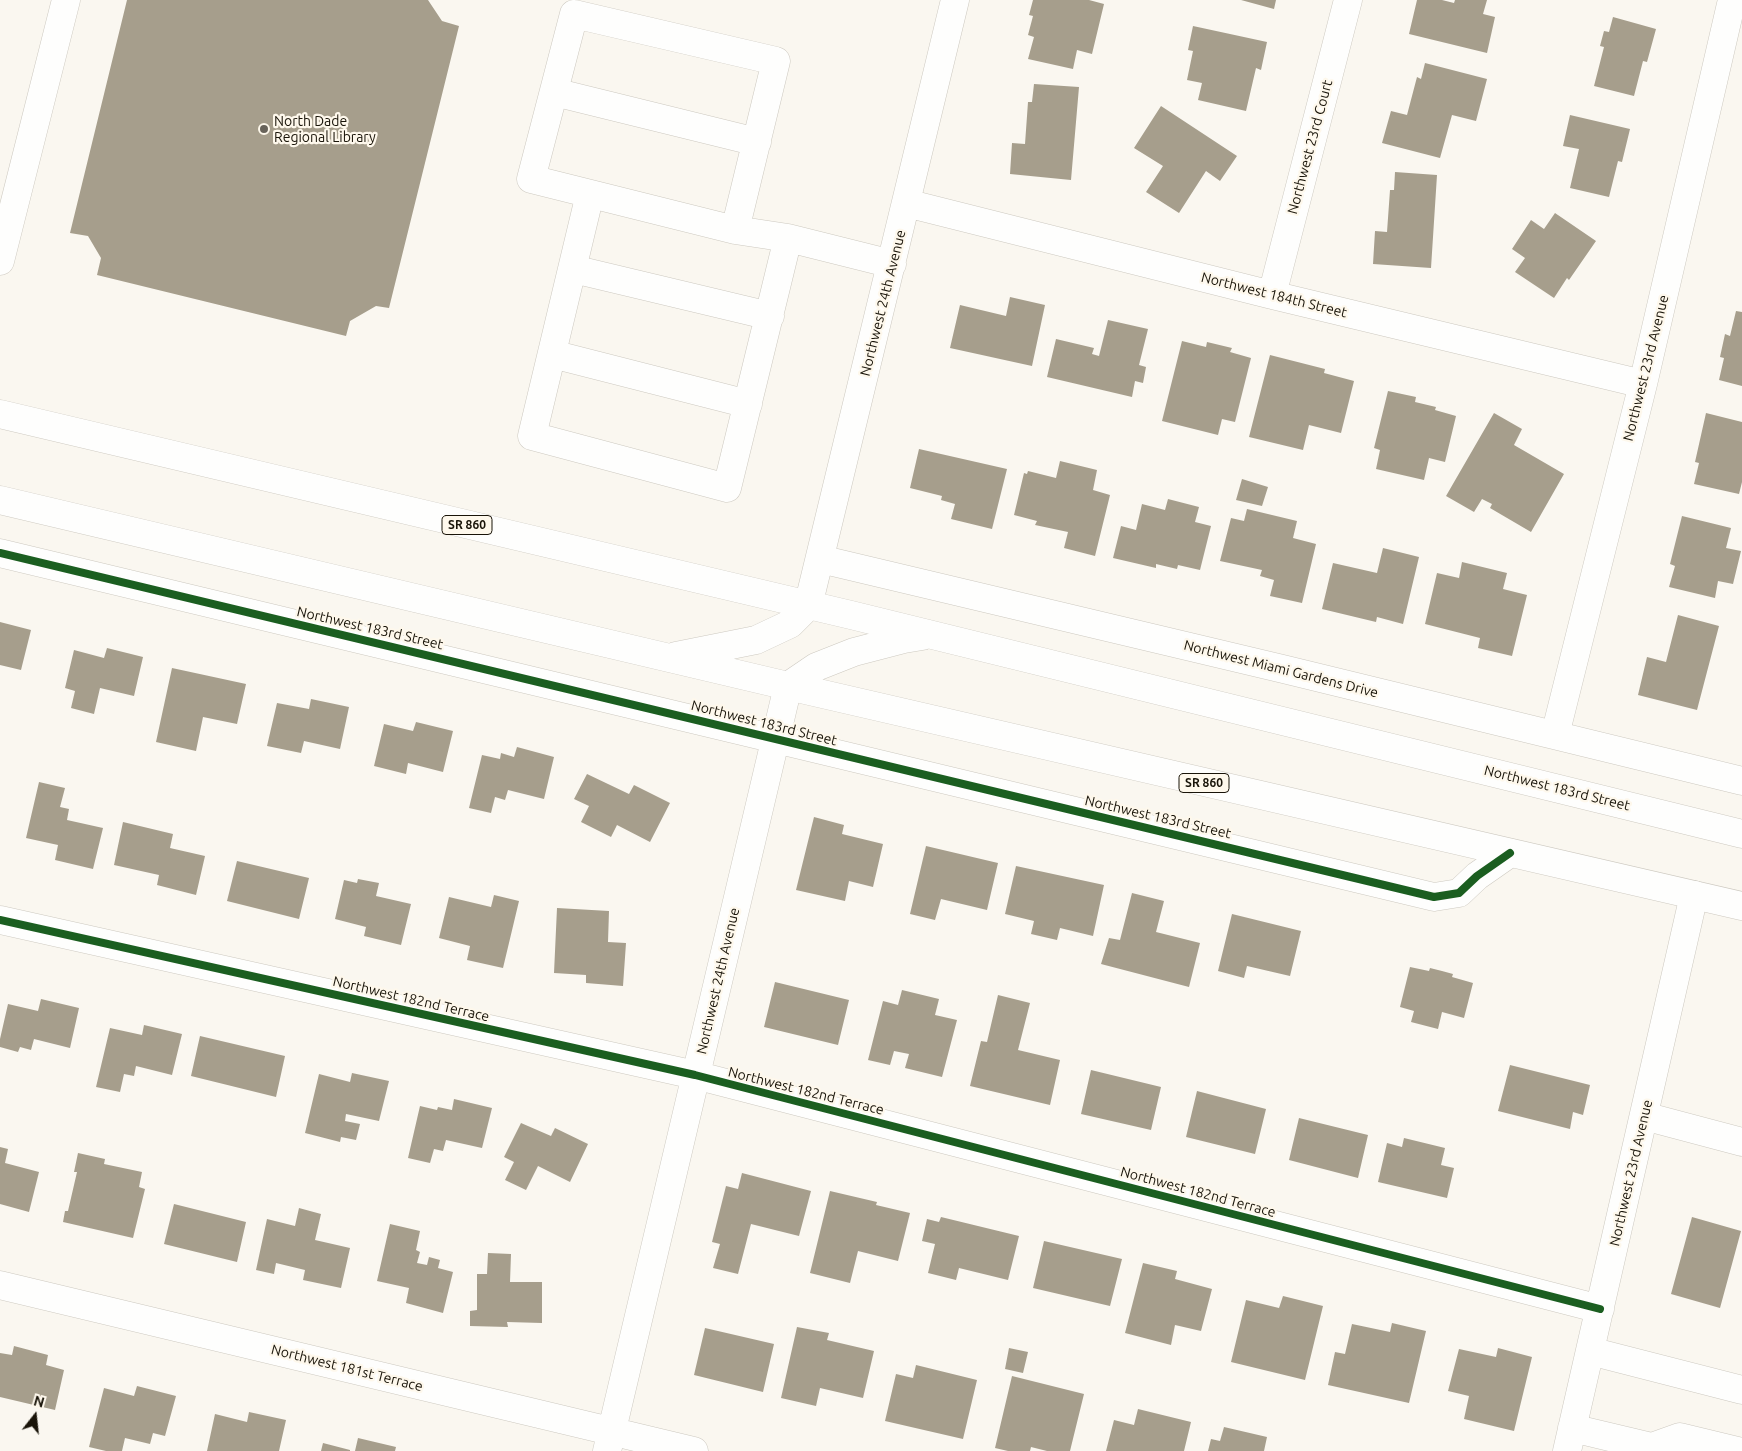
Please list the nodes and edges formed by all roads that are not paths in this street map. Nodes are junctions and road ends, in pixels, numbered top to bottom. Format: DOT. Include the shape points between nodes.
graph roads {
  1 [pos="66,0"];
  2 [pos="955,0"];
  3 [pos="1348,0"];
  4 [pos="1732,0"];
  5 [pos="554,92"];
  6 [pos="757,142"];
  7 [pos="590,194"];
  8 [pos="906,203"];
  9 [pos="735,230"];
  10 [pos="788,238"];
  11 [pos="0,261"];
  12 [pos="892,264"];
  13 [pos="573,269"];
  14 [pos="1272,295"];
  15 [pos="770,316"];
  16 [pos="552,354"];
  17 [pos="1643,384"];
  18 [pos="748,404"];
  19 [pos="0,414"];
  20 [pos="0,500"];
  21 [pos="0,552"];
  22 [pos="820,559"];
  23 [pos="808,606"];
  24 [pos="933,635"];
  25 [pos="667,657"];
  26 [pos="788,686"];
  27 [pos="1555,735"];
  28 [pos="775,738"];
  29 [pos="1742,781"];
  30 [pos="1742,834"];
  31 [pos="1510,853"];
  32 [pos="1694,895"];
  33 [pos="1742,906"];
  34 [pos="0,920"];
  35 [pos="695,1075"];
  36 [pos="1644,1116"];
  37 [pos="1742,1142"];
  38 [pos="0,1285"];
  39 [pos="1600,1309"];
  40 [pos="1590,1351"];
  41 [pos="1742,1390"];
  42 [pos="1569,1439"];
  43 [pos="610,1441"];
  44 [pos="1652,1449"];
  45 [pos="694,1451"];
  46 [pos="1738,1451"];
  1 -- 11 [label="street"];
  2 -- 8 [label="street, Northwest 24th Avenue"];
  3 -- 14 [label="street, Northwest 23rd Court"];
  4 -- 17 [label="street, Northwest 23rd Avenue"];
  5 -- 6 [label="street"];
  5 -- 6 [label="street" via="574,14 776,62"];
  5 -- 7 [label="street" via="531,179"];
  6 -- 9 [label="street"];
  7 -- 9 [label="street"];
  7 -- 13 [label="street"];
  8 -- 12 [label="street, Northwest 24th Avenue"];
  8 -- 14 [label="street, Northwest 184th Street"];
  9 -- 10 [label="street"];
  10 -- 12 [label="street"];
  10 -- 15 [label="street"];
  12 -- 22 [label="street, Northwest 24th Avenue"];
  13 -- 15 [label="street"];
  13 -- 16 [label="street"];
  14 -- 17 [label="street, Northwest 184th Street"];
  15 -- 18 [label="street"];
  16 -- 18 [label="street"];
  16 -- 18 [label="street" via="532,436 728,488"];
  17 -- 27 [label="street, Northwest 23rd Avenue"];
  19 -- 23 [label="street, Northwest 183rd Street / SR 860"];
  20 -- 25 [label="street, SR 860"];
  21 -- 28 [label="street, Northwest 183rd Street"];
  22 -- 23 [label="street, Northwest 24th Avenue"];
  22 -- 27 [label="street, Northwest Miami Gardens Drive"];
  23 -- 24 [label="street, Northwest 183rd Street / SR 860"];
  23 -- 25 [label="street" via="790,624 756,640"];
  24 -- 26 [label="street" via="904,638 854,652 816,668"];
  24 -- 30 [label="street, Northwest 183rd Street / SR 860"];
  25 -- 26 [label="street, SR 860"];
  26 -- 28 [label="street, Northwest 24th Avenue"];
  26 -- 31 [label="street, SR 860"];
  27 -- 29 [label="street, Northwest Miami Gardens Drive"];
  28 -- 31 [label="street, Northwest 183rd Street" via="1434,897 1459,894 1477,876"];
  28 -- 35 [label="street, Northwest 24th Avenue"];
  31 -- 32 [label="street, SR 860"];
  32 -- 33 [label="street, SR 860"];
  32 -- 36 [label="street, Northwest 23rd Avenue"];
  34 -- 35 [label="street, Northwest 182nd Terrace"];
  35 -- 39 [label="street, Northwest 182nd Terrace"];
  35 -- 43 [label="street, Northwest 24th Avenue"];
  36 -- 37 [label="street"];
  36 -- 39 [label="street, Northwest 23rd Avenue"];
  38 -- 43 [label="street, Northwest 181st Terrace"];
  39 -- 40 [label="street, Northwest 23rd Avenue"];
  40 -- 41 [label="street"];
  40 -- 42 [label="street, Northwest 23rd Avenue"];
  42 -- 44 [label="street"];
  43 -- 45 [label="street, Northwest 181st Terrace"];
  44 -- 46 [label="street" via="1680,1437"];
}
